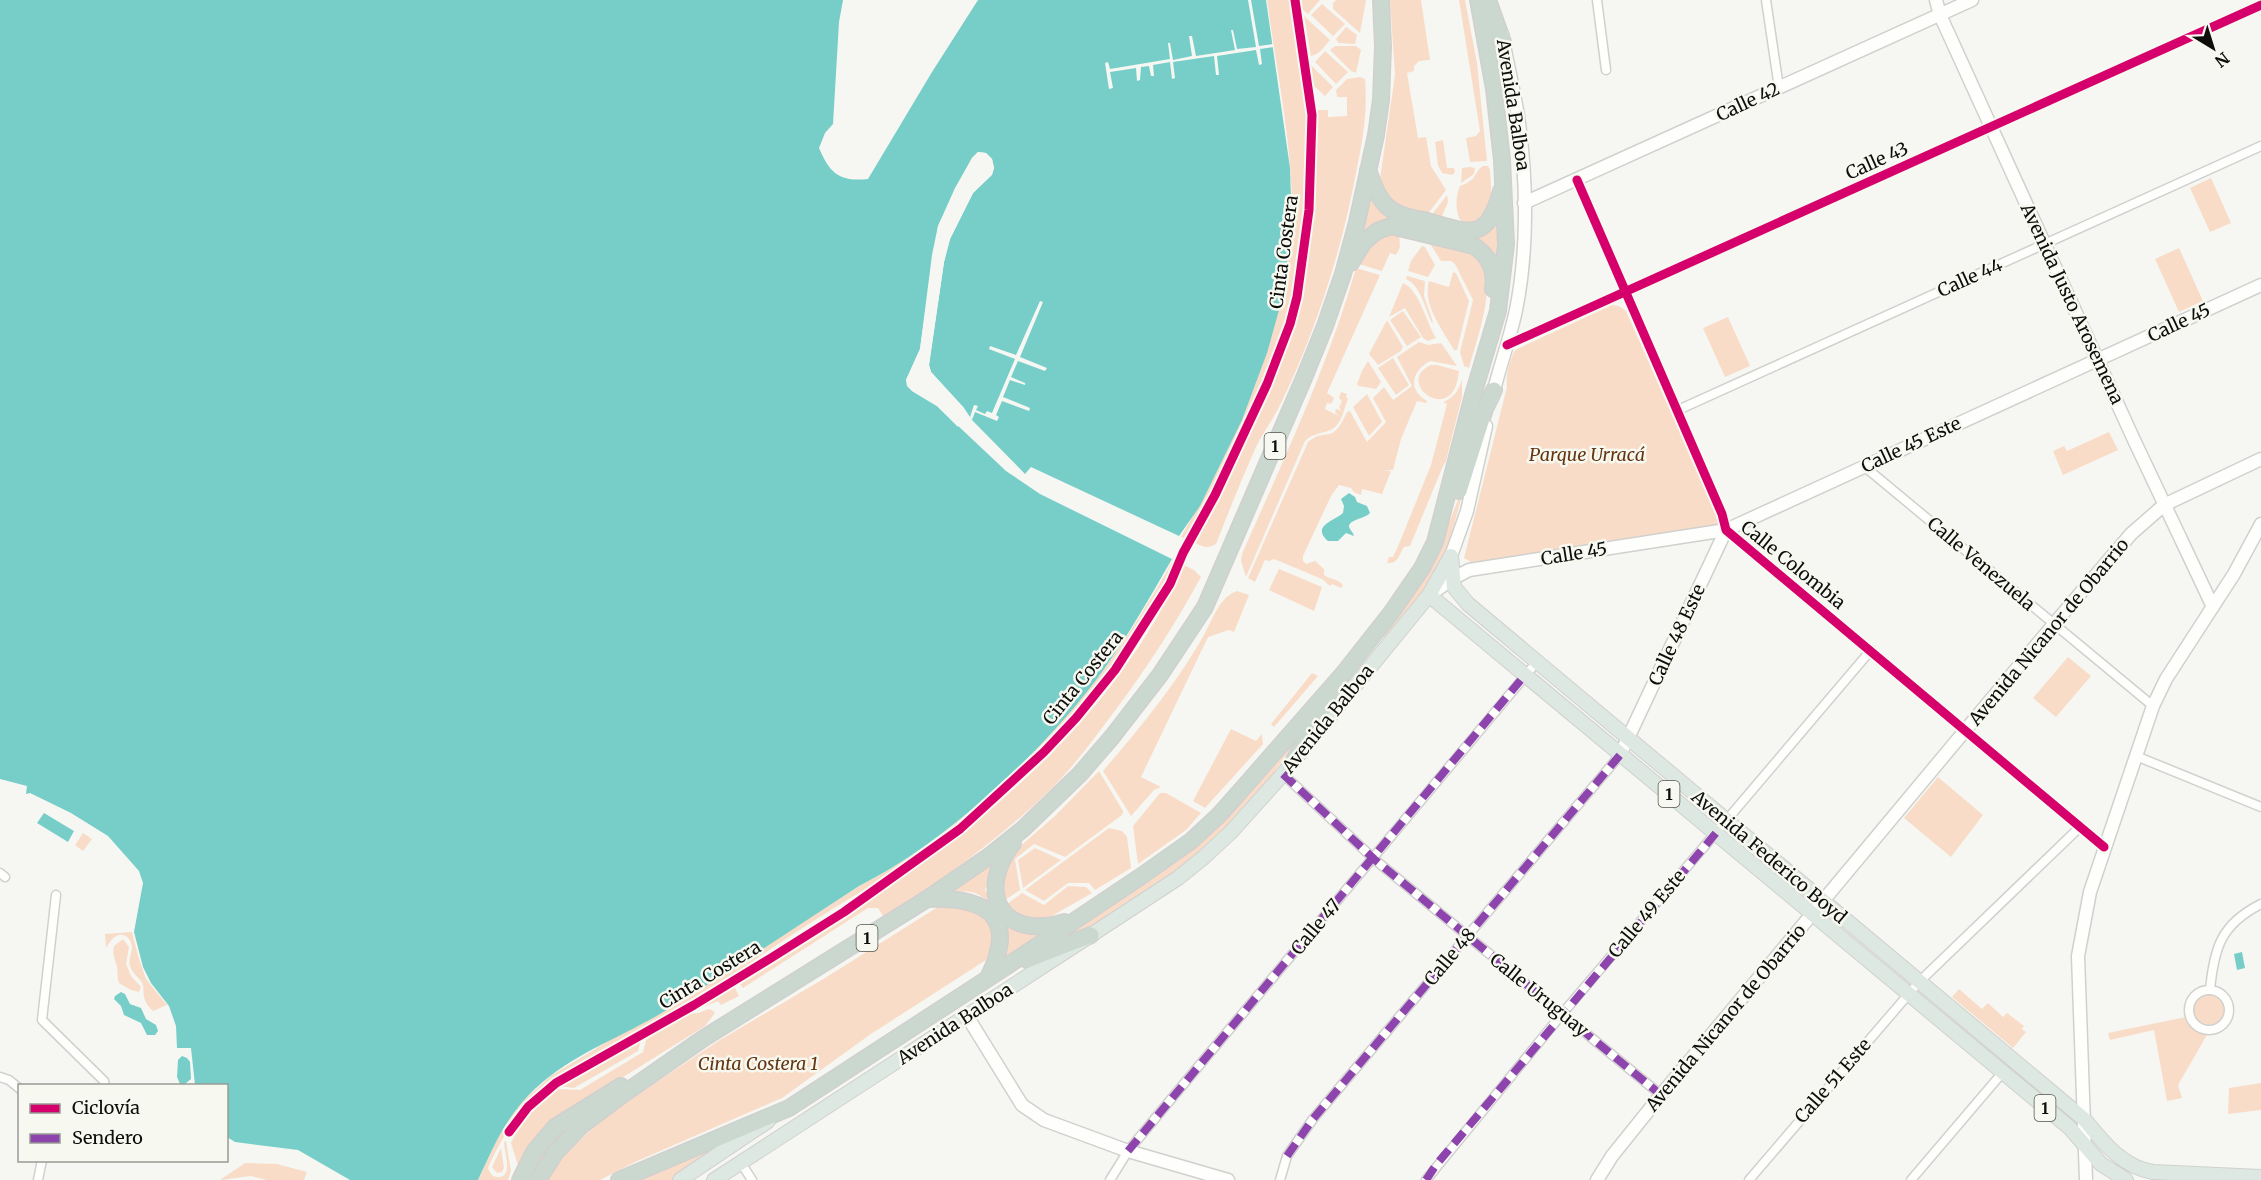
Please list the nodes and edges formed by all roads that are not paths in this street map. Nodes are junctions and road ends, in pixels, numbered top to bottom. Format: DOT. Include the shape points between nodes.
graph roads {
  1 [pos="1381,0"];
  2 [pos="1478,0"];
  3 [pos="1488,0"];
  4 [pos="1496,0"];
  5 [pos="1597,0"];
  6 [pos="1766,0"];
  7 [pos="1936,0"];
  8 [pos="1972,0"];
  9 [pos="2261,5"];
  10 [pos="1940,15"];
  11 [pos="1503,42"];
  12 [pos="1606,70"];
  13 [pos="1779,88"];
  14 [pos="1992,128"];
  15 [pos="2261,146"];
  16 [pos="1368,170"];
  17 [pos="1577,180"];
  18 [pos="1503,184"];
  19 [pos="1524,203"];
  20 [pos="2044,244"];
  21 [pos="1343,274"];
  22 [pos="2261,285"];
  23 [pos="1626,292"];
  24 [pos="1507,345"];
  25 [pos="1485,357"];
  26 [pos="2097,360"];
  27 [pos="1494,390"];
  28 [pos="1678,410"];
  29 [pos="2261,459"];
  30 [pos="1865,467"];
  31 [pos="2164,505"];
  32 [pos="2261,524"];
  33 [pos="1725,531"];
  34 [pos="1435,542"];
  35 [pos="1451,556"];
  36 [pos="1446,578"];
  37 [pos="1429,595"];
  38 [pos="2213,607"];
  39 [pos="2054,624"];
  40 [pos="1870,650"];
  41 [pos="1536,663"];
  42 [pos="1343,674"];
  43 [pos="1525,675"];
  44 [pos="2152,706"];
  45 [pos="1966,730"];
  46 [pos="1628,739"];
  47 [pos="1620,755"];
  48 [pos="2136,756"];
  49 [pos="1294,760"];
  50 [pos="1283,774"];
  51 [pos="2261,807"];
  52 [pos="1726,821"];
  53 [pos="2080,826"];
  54 [pos="1023,829"];
  55 [pos="1716,832"];
  56 [pos="2104,847"];
  57 [pos="1374,859"];
  58 [pos="56,895"];
  59 [pos="927,899"];
  60 [pos="1822,902"];
  61 [pos="2261,904"];
  62 [pos="1094,907"];
  63 [pos="1813,913"];
  64 [pos="1091,935"];
  65 [pos="1467,936"];
  66 [pos="995,974"];
  67 [pos="1919,982"];
  68 [pos="2210,990"];
  69 [pos="1908,993"];
  70 [pos="1562,1014"];
  71 [pos="967,1016"];
  72 [pos="704,1038"];
  73 [pos="2025,1071"];
  74 [pos="2003,1072"];
  75 [pos="0,1077"];
  76 [pos="105,1084"];
  77 [pos="18,1087"];
  78 [pos="1661,1095"];
  79 [pos="789,1108"];
  80 [pos="2085,1120"];
  81 [pos="2085,1146"];
  82 [pos="1128,1151"];
  83 [pos="42,1162"];
  84 [pos="741,1162"];
  85 [pos="2261,1177"];
  86 [pos="38,1180"];
  87 [pos="520,1180"];
  88 [pos="538,1180"];
  89 [pos="619,1180"];
  90 [pos="680,1180"];
  91 [pos="714,1180"];
  92 [pos="752,1180"];
  93 [pos="1110,1180"];
  94 [pos="1228,1180"];
  95 [pos="1280,1180"];
  96 [pos="1426,1180"];
  97 [pos="1598,1180"];
  98 [pos="1749,1180"];
  99 [pos="1911,1180"];
  100 [pos="2086,1180"];
  101 [pos="2126,1180"];
  1 -- 16 [label="highway, 1" via="1381,100"];
  2 -- 18 [label="highway, Avenida Balboa" via="1494,89"];
  3 -- 11 [label="highway"];
  4 -- 11 [label="main road, Avenida Balboa"];
  5 -- 12 [label="street"];
  6 -- 13 [label="street"];
  7 -- 10 [label="main road, Avenida Justo Arosemena"];
  8 -- 10 [label="main road, Calle 42"];
  9 -- 14 [label="street, Calle 43"];
  10 -- 13 [label="main road, Calle 42"];
  10 -- 14 [label="main road, Avenida Justo Arosemena"];
  11 -- 19 [label="main road, Avenida Balboa" via="1519,124"];
  13 -- 17 [label="main road, Calle 42"];
  14 -- 20 [label="main road, Avenida Justo Arosemena"];
  14 -- 23 [label="street, Calle 43"];
  15 -- 20 [label="street, Calle 44"];
  16 -- 18 [label="highway" via="1388,207 1399,214 1462,231 1475,230 1489,221"];
  16 -- 21 [label="highway, 1"];
  17 -- 19 [label="main road, Calle 42"];
  17 -- 23 [label="street, Calle Colombia"];
  18 -- 25 [label="highway, Avenida Balboa" via="1504,260 1498,311"];
  19 -- 24 [label="main road, Avenida Balboa" via="1521,276"];
  20 -- 26 [label="main road, Avenida Justo Arosemena"];
  20 -- 28 [label="street, Calle 44"];
  21 -- 25 [label="highway" via="1364,242 1391,226 1474,246 1484,252 1493,270"];
  21 -- 54 [label="highway, 1" via="1304,378 1205,607 1112,737"];
  22 -- 26 [label="main road, Calle 45"];
  23 -- 24 [label="street, Calle 43"];
  23 -- 28 [label="street, Calle Colombia"];
  24 -- 27 [label="main road, Avenida Balboa"];
  25 -- 34 [label="highway, Avenida Balboa"];
  26 -- 30 [label="main road, Calle 45 Este"];
  26 -- 31 [label="main road, Avenida Justo Arosemena"];
  27 -- 34 [label="highway" via="1457,498"];
  27 -- 35 [label="main road, Avenida Balboa" via="1467,511"];
  28 -- 33 [label="street, Calle Colombia" via="1722,514"];
  29 -- 31 [label="main road, Avenida Nicanor de Obarrio"];
  30 -- 33 [label="main road, Calle 45 Este"];
  30 -- 39 [label="street, Calle Venezuela"];
  31 -- 38 [label="main road, Avenida Justo Arosemena"];
  31 -- 39 [label="main road, Avenida Nicanor de Obarrio" via="2132,534"];
  32 -- 38 [label="main road"];
  33 -- 36 [label="main road, Calle 45" via="1469,570"];
  33 -- 40 [label="street, Calle Colombia"];
  33 -- 46 [label="main road, Calle 48 Este"];
  34 -- 42 [label="highway, Avenida Balboa" via="1406,593"];
  35 -- 36 [label="main road"];
  36 -- 37 [label="main road, Avenida Balboa"];
  36 -- 41 [label="main road, Avenida Federico Boyd / 1" via="1460,596"];
  37 -- 43 [label="main road, Avenida Federico Boyd / 1"];
  37 -- 49 [label="main road, Avenida Balboa"];
  38 -- 44 [label="main road"];
  39 -- 44 [label="street, Calle Venezuela"];
  39 -- 45 [label="main road, Avenida Nicanor de Obarrio"];
  40 -- 45 [label="street, Calle Colombia"];
  40 -- 52 [label="street, Calle 49 Este"];
  41 -- 43 [label="street, Calle 47"];
  41 -- 46 [label="main road, Avenida Federico Boyd / 1"];
  42 -- 49 [label="highway"];
  42 -- 62 [label="highway, Avenida Balboa" via="1220,814 1191,841"];
  43 -- 47 [label="main road, Avenida Federico Boyd / 1"];
  43 -- 57 [label="street, Calle 47"];
  44 -- 48 [label="main road"];
  45 -- 53 [label="street, Calle Colombia"];
  45 -- 60 [label="main road, Avenida Nicanor de Obarrio"];
  46 -- 47 [label="main road, Calle 48"];
  46 -- 52 [label="main road, Avenida Federico Boyd / 1"];
  47 -- 55 [label="main road, Avenida Federico Boyd / 1"];
  47 -- 65 [label="street, Calle 48"];
  48 -- 51 [label="street"];
  48 -- 56 [label="main road"];
  49 -- 50 [label="main road, Avenida Balboa"];
  50 -- 57 [label="street, Calle Uruguay"];
  50 -- 64 [label="main road, Avenida Balboa" via="1204,857"];
  52 -- 55 [label="street, Calle 49 Este"];
  52 -- 60 [label="main road, Avenida Federico Boyd / 1"];
  53 -- 56 [label="street, Calle Colombia"];
  53 -- 67 [label="street, Calle 51 Este"];
  54 -- 59 [label="highway, 1"];
  54 -- 62 [label="highway" via="995,875 995,894 1008,916 1025,925 1042,927 1071,920"];
  55 -- 63 [label="main road, Avenida Federico Boyd / 1"];
  55 -- 70 [label="street, Calle 49 Este"];
  56 -- 80 [label="main road" via="2090,892 2078,956"];
  57 -- 65 [label="street, Calle Uruguay"];
  57 -- 82 [label="street, Calle 47"];
  58 -- 76 [label="street" via="42,1020"];
  59 -- 66 [label="highway" via="968,900 991,914 1001,942"];
  59 -- 72 [label="highway, 1"];
  60 -- 63 [label="main road, Avenida Nicanor de Obarrio"];
  60 -- 67 [label="main road, Avenida Federico Boyd / 1"];
  61 -- 68 [label="street" via="2238,917 2219,940"];
  62 -- 66 [label="highway, Avenida Balboa"];
  63 -- 69 [label="main road, Avenida Federico Boyd / 1"];
  63 -- 78 [label="main road, Avenida Nicanor de Obarrio"];
  64 -- 66 [label="highway"];
  64 -- 71 [label="main road, Avenida Balboa"];
  65 -- 70 [label="street, Calle Uruguay"];
  65 -- 95 [label="street, Calle 48" via="1313,1119 1287,1156"];
  66 -- 79 [label="highway, Avenida Balboa"];
  67 -- 69 [label="street, Calle 51 Este"];
  67 -- 73 [label="main road, Avenida Federico Boyd / 1"];
  68 -- 68 [label="street" via="2193,999 2190,1011 2194,1023 2206,1029 2219,1027 2229,1012 2222,994"];
  69 -- 74 [label="main road, Avenida Federico Boyd / 1"];
  69 -- 98 [label="street, Calle 51 Este"];
  70 -- 78 [label="street, Calle Uruguay"];
  70 -- 96 [label="street, Calle 49 Este"];
  71 -- 82 [label="main road" via="1022,1105 1044,1120"];
  71 -- 84 [label="main road, Avenida Balboa"];
  72 -- 87 [label="highway" via="555,1127 534,1152"];
  72 -- 88 [label="highway" via="582,1125 556,1152"];
  73 -- 74 [label="main road" via="2012,1068"];
  73 -- 80 [label="main road, Avenida Federico Boyd / 1"];
  74 -- 81 [label="main road, Avenida Federico Boyd / 1" via="2070,1128"];
  74 -- 99 [label="street"];
  75 -- 77 [label="street"];
  78 -- 97 [label="main road, Avenida Nicanor de Obarrio" via="1612,1156"];
  79 -- 89 [label="highway, Avenida Balboa"];
  79 -- 90 [label="main road, Avenida Balboa"];
  80 -- 81 [label="main road"];
  80 -- 85 [label="main road, 1" via="2115,1153 2143,1171"];
  81 -- 100 [label="main road"];
  81 -- 101 [label="main road, 1" via="2102,1164"];
  82 -- 93 [label="street, Calle 47"];
  82 -- 94 [label="main road"];
  83 -- 86 [label="street"];
  84 -- 91 [label="main road, Avenida Balboa"];
  84 -- 92 [label="street"];
}
